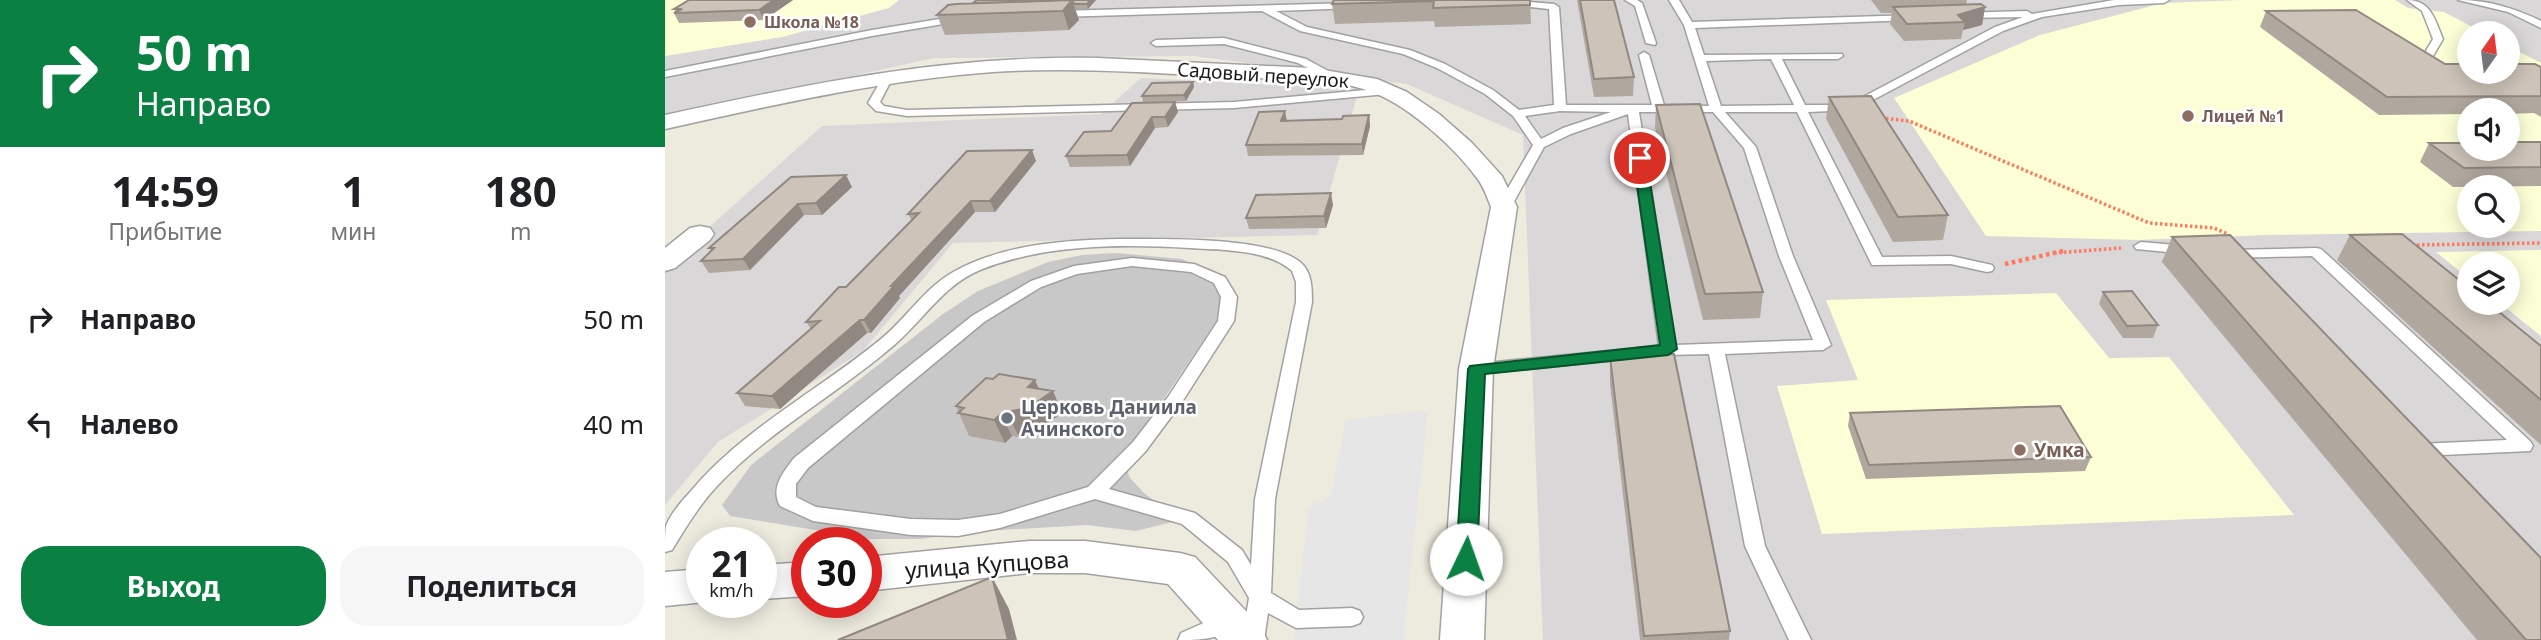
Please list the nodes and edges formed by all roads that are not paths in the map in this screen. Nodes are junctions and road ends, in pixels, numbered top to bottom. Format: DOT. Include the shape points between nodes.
graph roads {
  1 [pos="1630,0"];
  2 [pos="1674,0"];
  3 [pos="2164,0"];
  4 [pos="2412,0"];
  5 [pos="2463,0"];
  6 [pos="2117,1"];
  7 [pos="1506,2"];
  8 [pos="1358,6"];
  9 [pos="1264,8"];
  10 [pos="2040,14"];
  11 [pos="1043,15"];
  12 [pos="1949,15"];
  13 [pos="1922,16"];
  14 [pos="963,18"];
  15 [pos="1689,25"];
  16 [pos="2541,25"];
  17 [pos="1156,43"];
  18 [pos="1651,43"];
  19 [pos="1644,55"];
  20 [pos="1775,56"];
  21 [pos="1838,56"];
  22 [pos="1698,58"];
  23 [pos="2422,66"];
  24 [pos="665,74"];
  25 [pos="888,77"];
  26 [pos="1336,78"];
  27 [pos="1387,91"];
  28 [pos="1560,108"];
  29 [pos="1633,108"];
  30 [pos="1659,109"];
  31 [pos="1716,109"];
  32 [pos="1800,109"];
  33 [pos="1517,114"];
  34 [pos="665,122"];
  35 [pos="1539,145"];
  36 [pos="1504,207"];
  37 [pos="700,234"];
  38 [pos="2141,246"];
  39 [pos="2220,248"];
  40 [pos="665,262"];
  41 [pos="1987,268"];
  42 [pos="2247,272"];
  43 [pos="1668,349"];
  44 [pos="1716,349"];
  45 [pos="1476,369"];
  46 [pos="2438,470"];
  47 [pos="1095,492"];
  48 [pos="665,544"];
  49 [pos="882,572"];
  50 [pos="686,587"];
  51 [pos="665,589"];
  52 [pos="1260,597"];
  53 [pos="1352,617"];
  54 [pos="1241,634"];
  55 [pos="1189,640"];
  56 [pos="1462,640"];
  57 [pos="1800,640"];
  1 -- 18 [label="lane" via="1639,5"];
  2 -- 15 [label="lane"];
  3 -- 6 [label="lane"];
  4 -- 23 [label="lane" via="2427,10 2438,39"];
  5 -- 16 [label="lane" via="2511,10"];
  6 -- 10 [label="lane"];
  7 -- 28 [label="lane" via="1554,7"];
  8 -- 9 [label="lane"];
  9 -- 11 [label="lane"];
  9 -- 33 [label="lane" via="1304,29 1406,52 1441,66 1489,92"];
  10 -- 12 [label="lane"];
  10 -- 32 [label="lane" via="1999,29 1850,108"];
  13 -- 15 [label="lane"];
  14 -- 24 [label="lane"];
  15 -- 22 [label="lane"];
  17 -- 26 [label="lane" via="1224,41 1302,61"];
  19 -- 30 [label="lane"];
  20 -- 21 [label="lane"];
  20 -- 22 [label="lane"];
  20 -- 32 [label="lane"];
  22 -- 31 [label="lane"];
  25 -- 26 [label="street, Садовый переулок" via="963,68 1089,63"];
  25 -- 27 [label="lane" via="874,103 880,109 907,113 1234,105"];
  25 -- 34 [label="street, Садовый переулок"];
  26 -- 27 [label="street, Садовый переулок"];
  27 -- 36 [label="street, Садовый переулок" via="1432,121 1486,173"];
  28 -- 29 [label="lane"];
  28 -- 33 [label="lane"];
  29 -- 30 [label="lane"];
  29 -- 35 [label="lane"];
  29 -- 43 [label="lane"];
  30 -- 31 [label="lane"];
  31 -- 32 [label="lane"];
  31 -- 44 [label="lane" via="1750,146 1786,256 1822,345"];
  32 -- 41 [label="lane" via="1877,262 1951,260"];
  33 -- 35 [label="lane"];
  35 -- 36 [label="lane"];
  36 -- 45 [label="street"];
  37 -- 40 [label="street"];
  38 -- 39 [label="lane"];
  39 -- 42 [label="lane"];
  39 -- 46 [label="lane" via="2316,252 2524,446 2414,445"];
  43 -- 44 [label="lane"];
  43 -- 45 [label="lane"];
  44 -- 57 [label="lane" via="1755,546"];
  45 -- 56 [label="street"];
  47 -- 47 [label="lane" via="1139,447 1226,321 1229,297 1220,280 1193,268 1132,262 1074,270 1036,284 978,319 801,463 786,483 787,502 813,514 911,527 958,528 1000,521"];
  47 -- 52 [label="lane" via="1188,518 1235,556"];
  48 -- 52 [label="lane" via="677,521 726,463 776,421 888,342 961,274 1028,252 1073,245 1237,248 1294,264 1305,279 1265,499"];
  49 -- 54 [label="street, улица Купцова" via="1029,557 1085,557 1180,569"];
  50 -- 51 [label="street"];
  52 -- 53 [label="lane" via="1296,619"];
  52 -- 54 [label="lane"];
  54 -- 55 [label="lane"];
}
